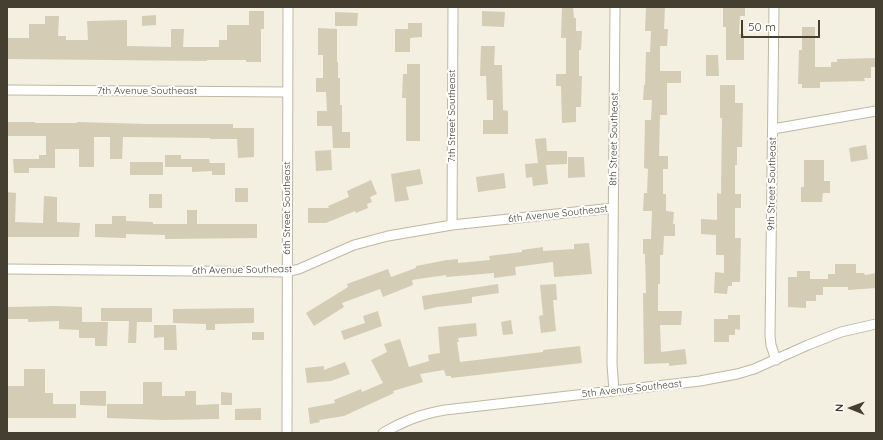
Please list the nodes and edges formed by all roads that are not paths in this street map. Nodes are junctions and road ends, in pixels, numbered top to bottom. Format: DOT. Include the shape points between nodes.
graph roads {
  1 [pos="288,7"];
  2 [pos="452,7"];
  3 [pos="615,7"];
  4 [pos="774,7"];
  5 [pos="7,90"];
  6 [pos="287,92"];
  7 [pos="876,111"];
  8 [pos="773,129"];
  9 [pos="613,208"];
  10 [pos="452,226"];
  11 [pos="7,269"];
  12 [pos="287,272"];
  13 [pos="876,324"];
  14 [pos="776,360"];
  15 [pos="614,391"];
  16 [pos="287,433"];
  17 [pos="383,433"];
  1 -- 6 [label="street, 6th Street Southeast"];
  2 -- 10 [label="street, 7th Street Southeast"];
  3 -- 9 [label="street, 8th Street Southeast"];
  4 -- 8 [label="street, 9th Street Southeast"];
  5 -- 6 [label="street, 7th Avenue Southeast"];
  6 -- 12 [label="street, 6th Street Southeast"];
  7 -- 8 [label="street"];
  8 -- 14 [label="street, 9th Street Southeast" via="770,336"];
  9 -- 10 [label="street, 6th Avenue Southeast"];
  9 -- 15 [label="street, 8th Street Southeast"];
  10 -- 12 [label="street, 6th Avenue Southeast" via="418,230 369,241"];
  11 -- 12 [label="street, 6th Avenue Southeast"];
  12 -- 16 [label="street, 6th Street Southeast"];
  13 -- 14 [label="street, 5th Avenue Southeast" via="841,332"];
  14 -- 15 [label="street, 5th Avenue Southeast" via="736,374 700,381"];
  15 -- 17 [label="street, 5th Avenue Southeast" via="428,413"];
}
